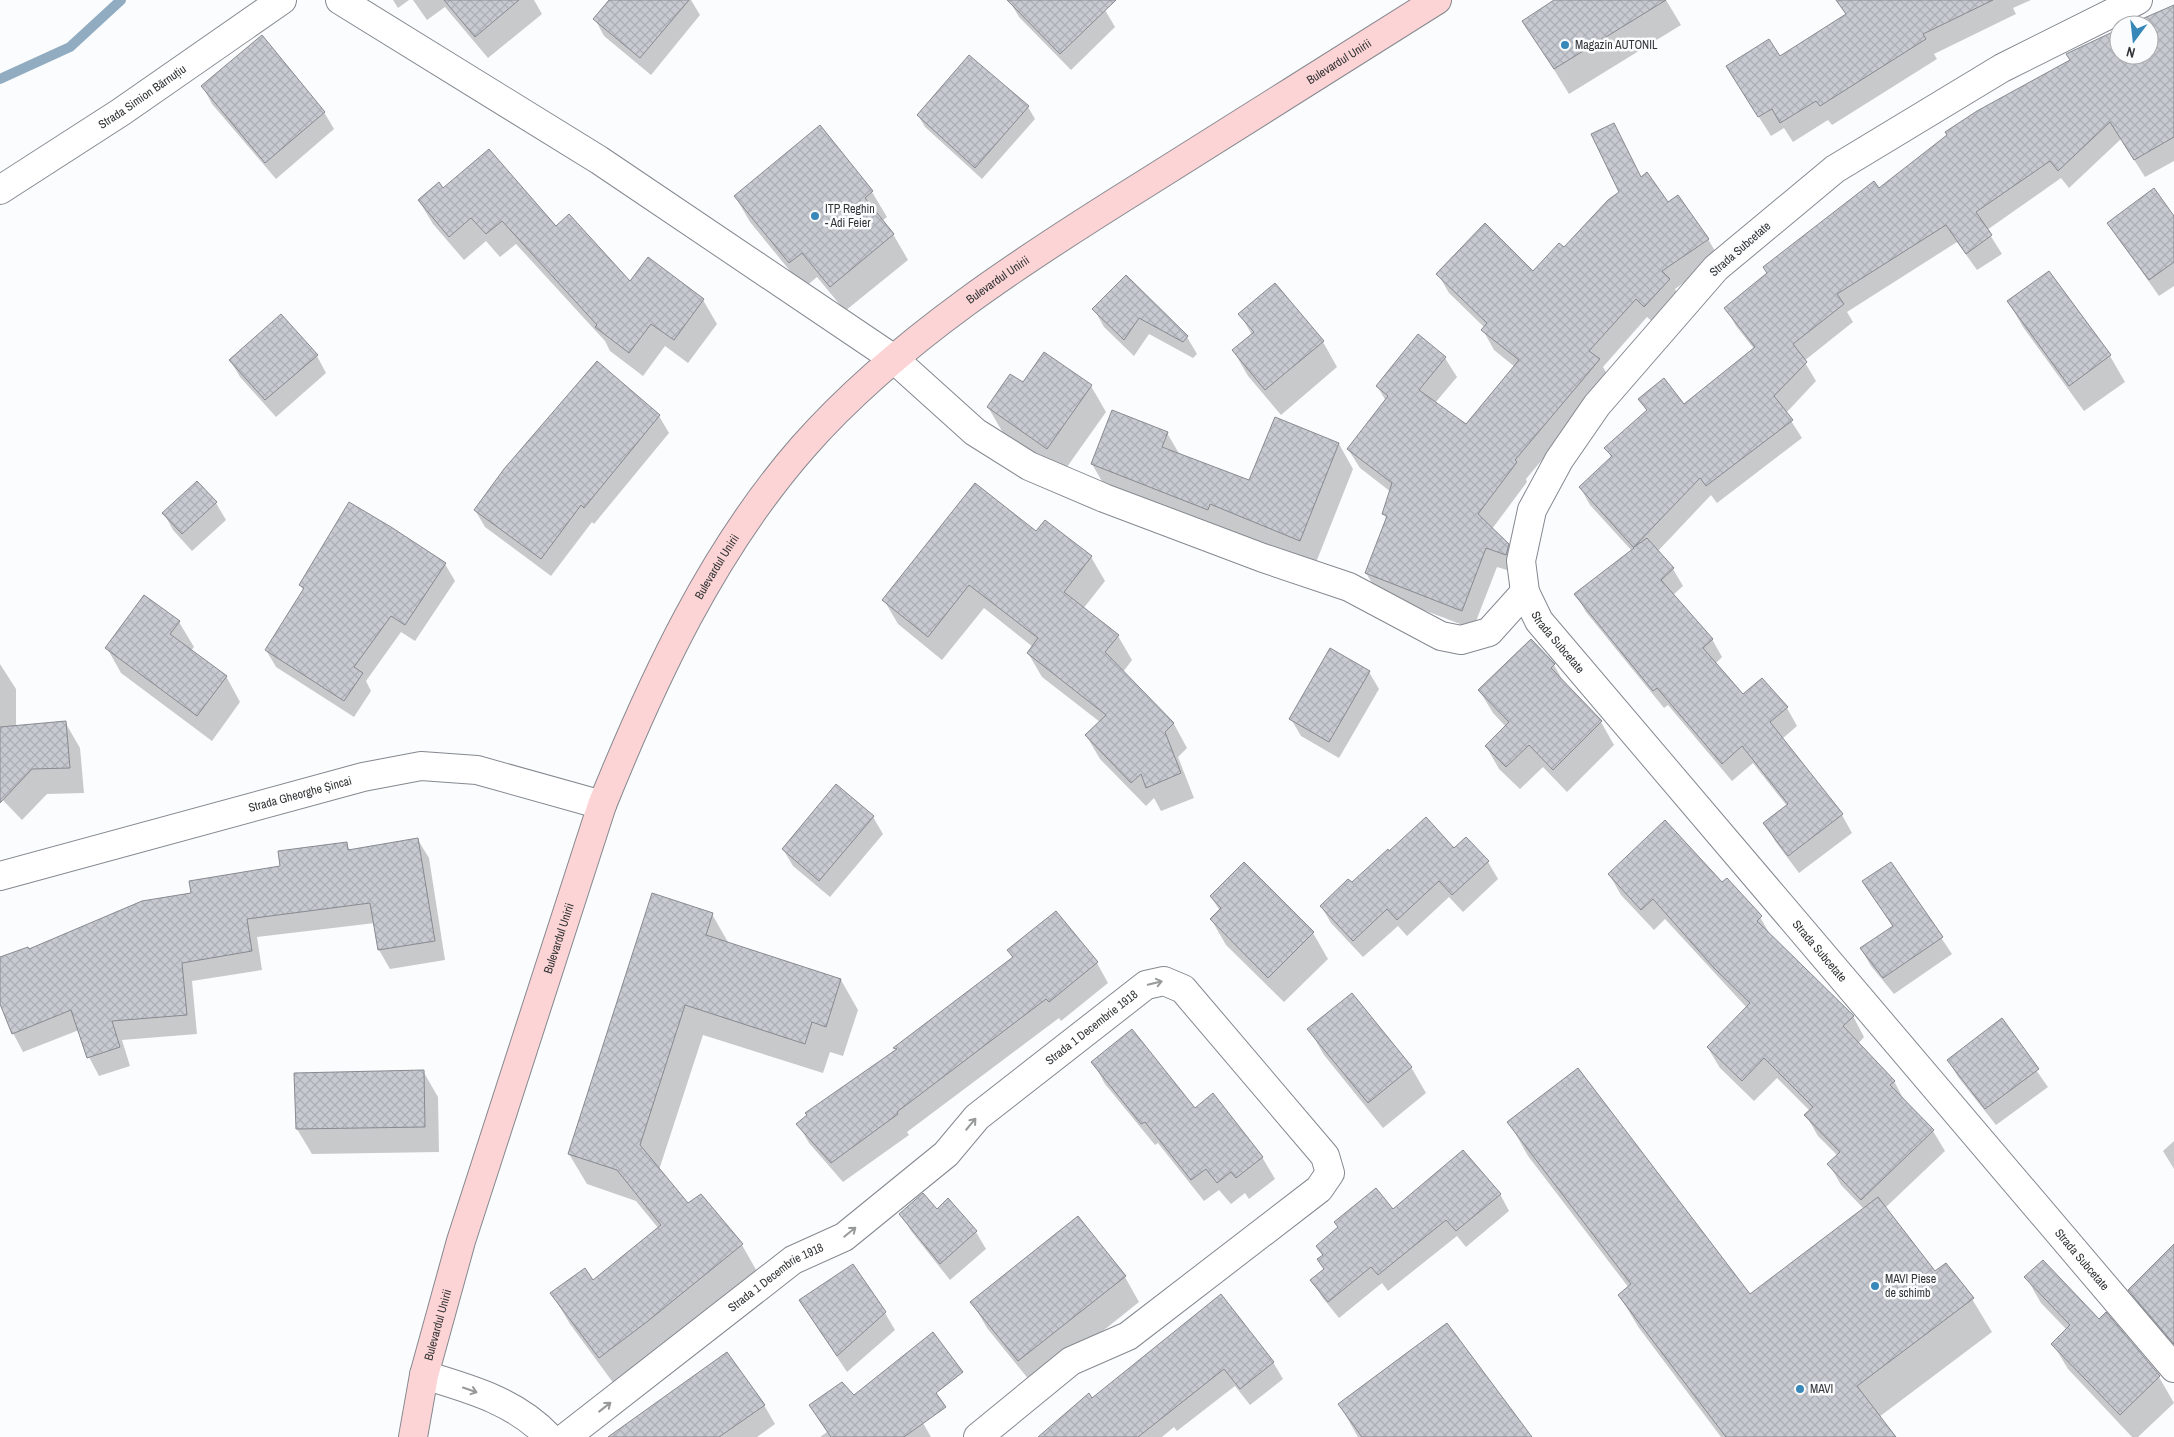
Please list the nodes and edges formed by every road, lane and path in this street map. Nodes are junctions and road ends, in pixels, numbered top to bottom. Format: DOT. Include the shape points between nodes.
graph roads {
  1 [pos="282,0"];
  2 [pos="340,0"];
  3 [pos="1437,0"];
  4 [pos="2138,0"];
  5 [pos="0,190"];
  6 [pos="894,359"];
  7 [pos="1525,592"];
  8 [pos="602,805"];
  9 [pos="0,876"];
  10 [pos="2174,1368"];
  11 [pos="424,1375"];
  12 [pos="413,1437"];
  13 [pos="549,1437"];
  14 [pos="566,1437"];
  15 [pos="978,1437"];
  1 -- 5 [label="street, Strada Simion Bărnuțiu" via="121,112"];
  2 -- 6 [label="street" via="599,160"];
  3 -- 6 [label="main road, Bulevardul Unirii" via="1074,228"];
  4 -- 7 [label="street, Strada Subcetate" via="2002,68 1835,169 1716,268 1597,405 1559,460 1532,510 1521,561"];
  6 -- 7 [label="street" via="975,432 1029,466 1263,558 1349,586 1441,636 1461,640 1489,632"];
  6 -- 8 [label="main road, Bulevardul Unirii" via="803,447 712,574 666,659"];
  7 -- 10 [label="street, Strada Subcetate" via="1538,621"];
  8 -- 9 [label="street, Strada Gheorghe Șincai" via="477,770 421,766 363,777"];
  8 -- 11 [label="main road, Bulevardul Unirii" via="461,1241"];
  11 -- 12 [label="main road, Bulevardul Unirii"];
  11 -- 13 [label="street, one-way" via="500,1401 534,1421"];
  14 -- 15 [label="street, Strada 1 Decembrie 1918, one-way" via="794,1260 844,1237 946,1154 978,1117 1146,985 1164,981 1183,989 1325,1156 1330,1173 1318,1189 1128,1336 1071,1361"];
}
